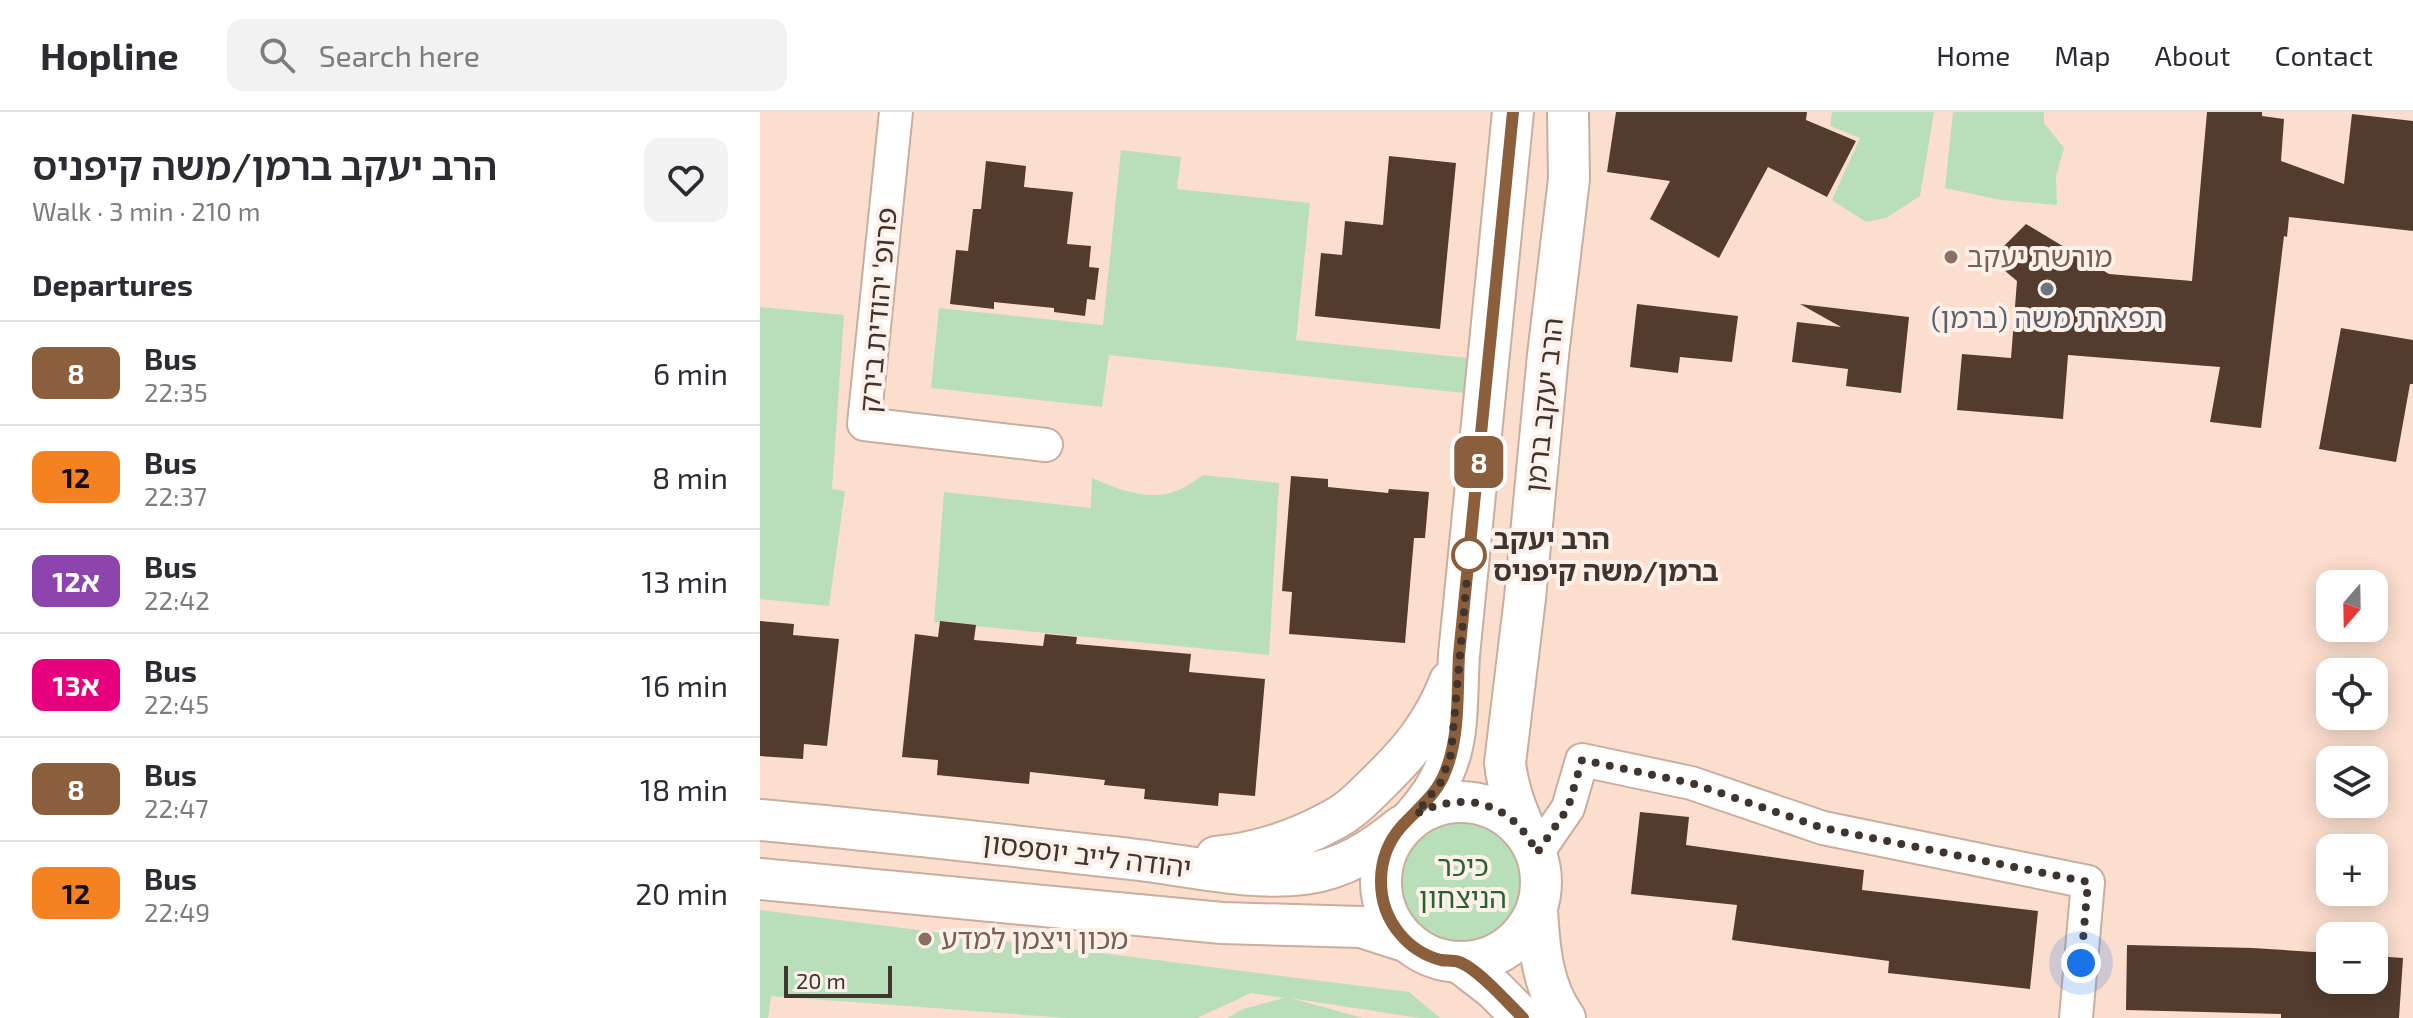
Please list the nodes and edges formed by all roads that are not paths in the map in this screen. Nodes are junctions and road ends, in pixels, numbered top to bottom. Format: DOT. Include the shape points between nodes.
graph roads {
  1 [pos="896,112"];
  2 [pos="1513,112"];
  3 [pos="1568,112"];
  4 [pos="1046,445"];
  5 [pos="1459,655"];
  6 [pos="760,820"];
  7 [pos="1409,820"];
  8 [pos="1532,845"];
  9 [pos="1168,863"];
  10 [pos="760,879"];
  11 [pos="1537,909"];
  12 [pos="1408,942"];
  13 [pos="1459,962"];
  14 [pos="1523,1018"];
  15 [pos="1565,1018"];
  16 [pos="2076,1018"];
  1 -- 4 [label="street, פרופ' יהודית בירק" via="864,424"];
  2 -- 5 [label="street, הרב יעקב ברמן"];
  3 -- 8 [label="street, הרב יעקב ברמן" via="1569,179 1505,763 1510,793"];
  5 -- 7 [label="street, הרב יעקב ברמן" via="1451,754 1441,782"];
  5 -- 9 [label="street" via="1442,701 1418,741 1367,795 1335,819 1271,847"];
  6 -- 9 [label="street, יהודה לייב יוספסון"];
  7 -- 8 [label="street" via="1448,802 1482,804 1512,820"];
  7 -- 9 [label="street, יהודה לייב יוספסון" via="1355,859 1304,874 1244,874"];
  7 -- 12 [label="street" via="1385,853 1381,885 1388,916"];
  8 -- 11 [label="street" via="1542,881"];
  8 -- 16 [label="street" via="1568,808 1582,760 1691,783 1823,828 2088,882"];
  10 -- 12 [label="street, יהודה לייב יוספסון" via="1170,919 1361,927"];
  11 -- 13 [label="street" via="1519,938 1502,951"];
  11 -- 15 [label="street" via="1549,989"];
  12 -- 13 [label="street" via="1431,956"];
  13 -- 14 [label="street"];
}
